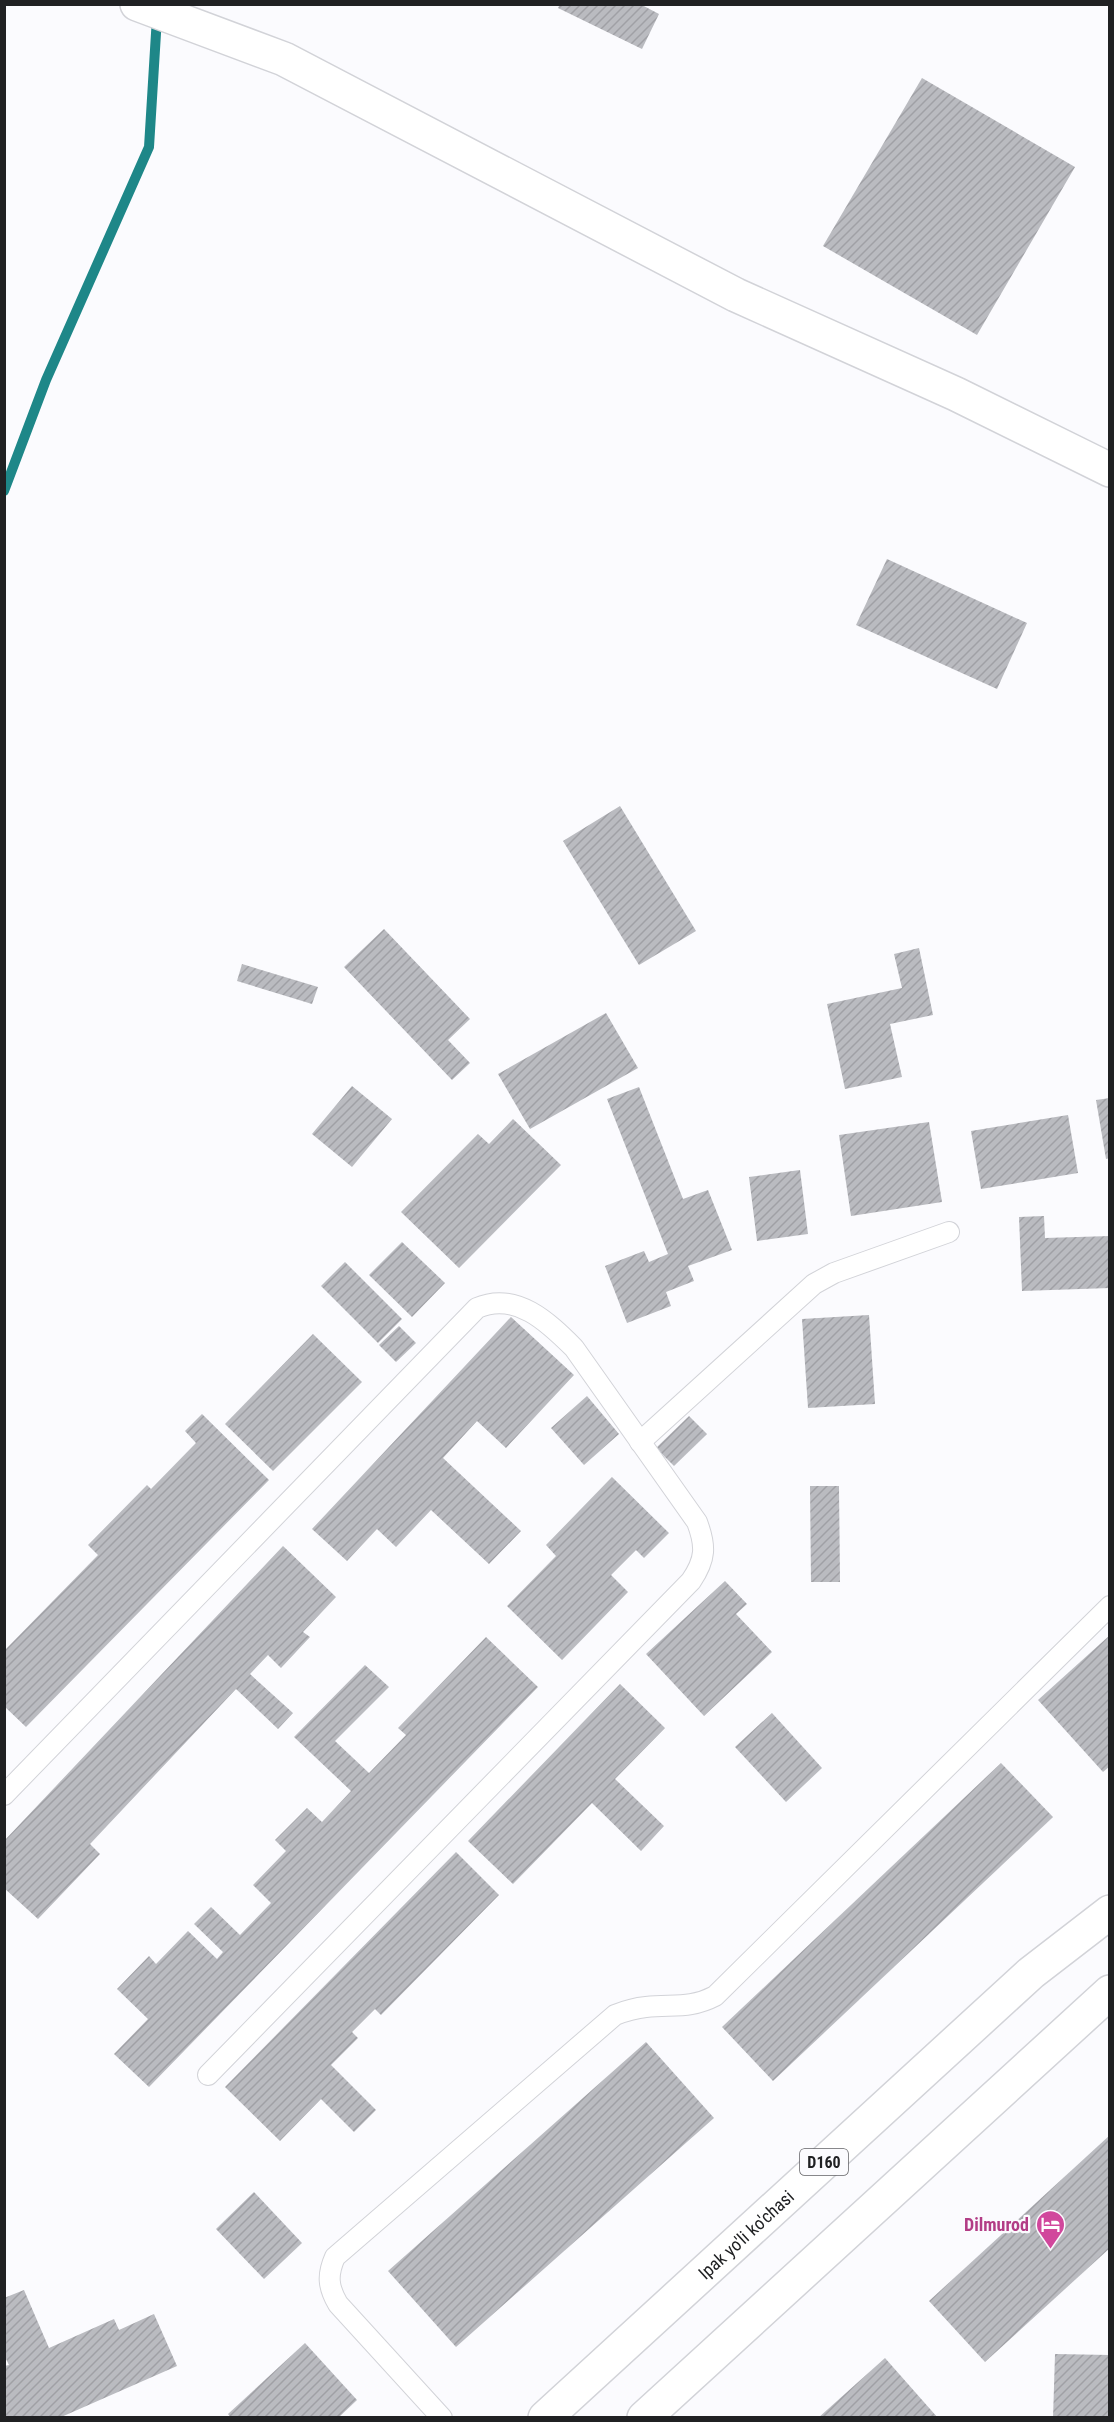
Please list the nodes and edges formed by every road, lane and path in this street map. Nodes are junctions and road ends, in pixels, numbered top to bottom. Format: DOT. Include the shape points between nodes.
graph roads {
  1 [pos="137,4"];
  2 [pos="1110,470"];
  3 [pos="949,1232"];
  4 [pos="640,1442"];
  5 [pos="1110,1606"];
  6 [pos="4,1795"];
  7 [pos="1110,1912"];
  8 [pos="1110,1992"];
  9 [pos="208,2075"];
  10 [pos="442,2418"];
  11 [pos="545,2418"];
  12 [pos="644,2418"];
  1 -- 2 [label="main road" via="284,58 736,295 956,394"];
  3 -- 4 [label="lane" via="834,1273 814,1284"];
  4 -- 6 [label="lane" via="574,1348 551,1325 507,1303 492,1302 477,1308"];
  4 -- 9 [label="lane" via="697,1522 704,1553 700,1569"];
  5 -- 10 [label="lane" via="715,1996 700,2003 648,2006 615,2015 335,2257 329,2270 330,2290 338,2304"];
  7 -- 11 [label="main road, Ipak yo'li ko'chasi / D160" via="1031,1972"];
  8 -- 12 [label="main road"];
}
